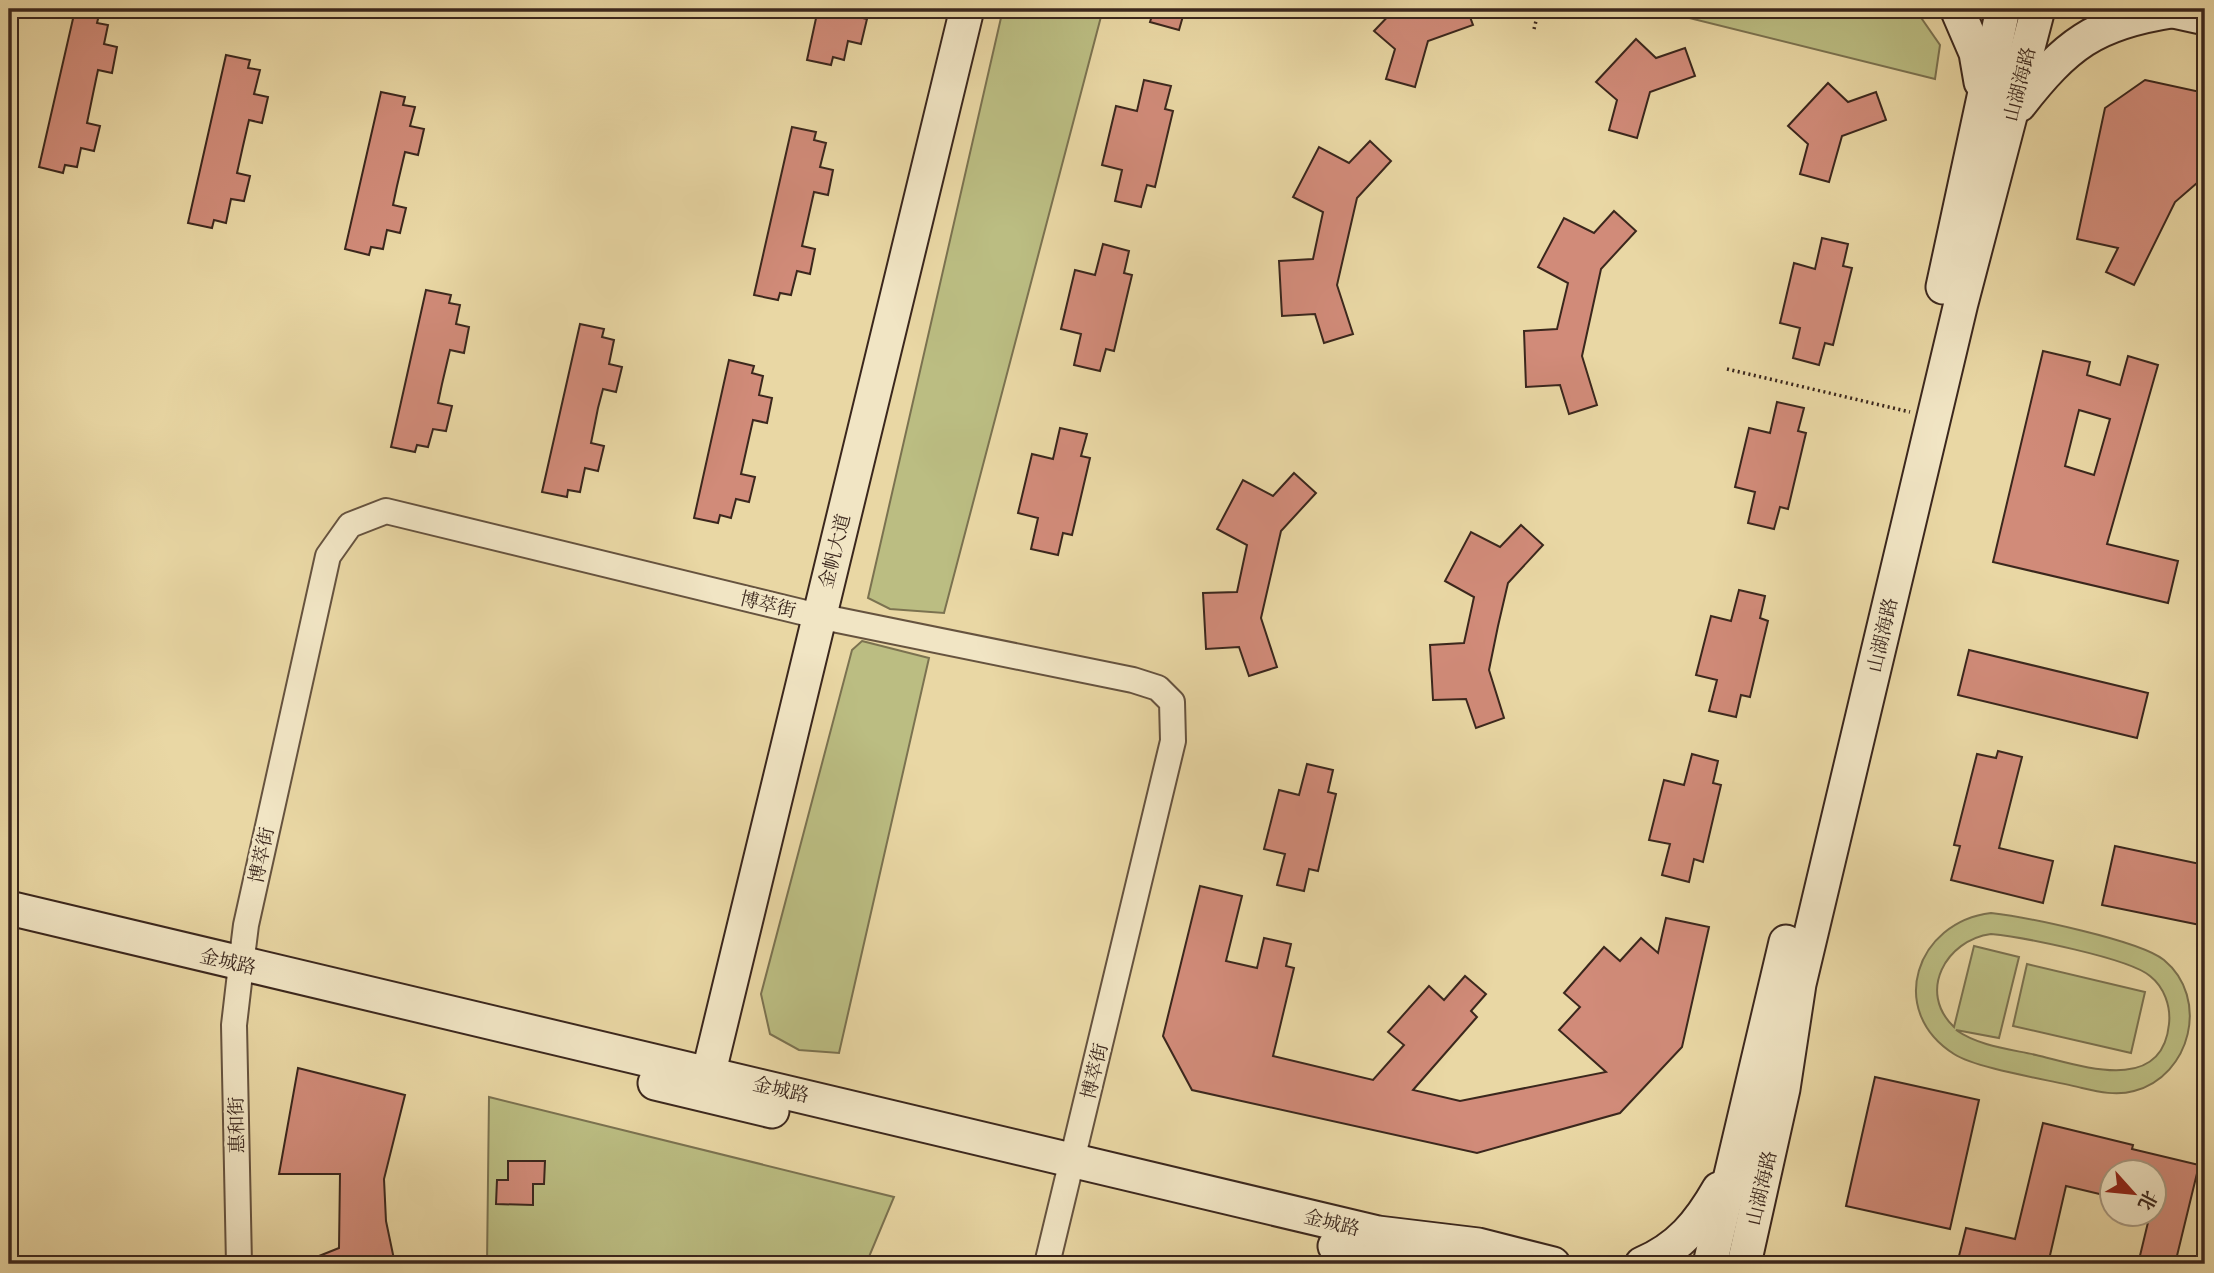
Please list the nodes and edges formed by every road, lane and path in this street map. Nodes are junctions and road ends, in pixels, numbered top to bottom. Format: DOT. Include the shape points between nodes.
graph roads {
  1 [pos="967,9"];
  2 [pos="1539,9"];
  3 [pos="1957,9"];
  4 [pos="2003,9"];
  5 [pos="2038,9"];
  6 [pos="2167,10"];
  7 [pos="2205,18"];
  8 [pos="1534,29"];
  9 [pos="1983,93"];
  10 [pos="2011,115"];
  11 [pos="1727,369"];
  12 [pos="1913,412"];
  13 [pos="818,616"];
  14 [pos="9,908"];
  15 [pos="9,929"];
  16 [pos="240,975"];
  17 [pos="706,1083"];
  18 [pos="1733,1166"];
  19 [pos="1070,1170"];
  20 [pos="1757,1208"];
  21 [pos="239,1264"];
  22 [pos="1047,1264"];
  23 [pos="1412,1264"];
  24 [pos="1553,1264"];
  25 [pos="1642,1264"];
  26 [pos="1710,1264"];
  27 [pos="1744,1264"];
  28 [pos="1768,1264"];
  1 -- 13 [label="street, 金帆大道"];
  2 -- 8 [label="path"];
  3 -- 9 [label="street" via="1976,53"];
  4 -- 9 [label="street, 山湖海路"];
  5 -- 10 [label="street, 山湖海路"];
  6 -- 7 [label="street"];
  6 -- 10 [label="street" via="2129,18 2075,45 2047,70"];
  9 -- 12 [label="street, 山湖海路"];
  10 -- 20 [label="street, 山湖海路" via="1961,303 1799,984 1783,1089"];
  11 -- 12 [label="path"];
  12 -- 18 [label="street, 山湖海路"];
  13 -- 16 [label="street, 博萃街" via="386,511 350,525 328,555 246,925"];
  13 -- 17 [label="street, 金帆大道"];
  13 -- 19 [label="street, 博萃街" via="1133,680 1158,688 1172,702 1173,741"];
  14 -- 16 [label="street, 金城路"];
  15 -- 16 [label="street, 金城路"];
  16 -- 17 [label="street, 金城路"];
  16 -- 21 [label="street, 惠和街" via="233,1025"];
  17 -- 19 [label="street, 金城路"];
  18 -- 25 [label="street" via="1687,1236 1664,1255"];
  18 -- 26 [label="street, 山湖海路"];
  19 -- 22 [label="street"];
  19 -- 23 [label="street, 金城路"];
  19 -- 24 [label="street, 金城路" via="1378,1233 1478,1245"];
  20 -- 27 [label="street, 山湖海路"];
  20 -- 28 [label="street"];
}
